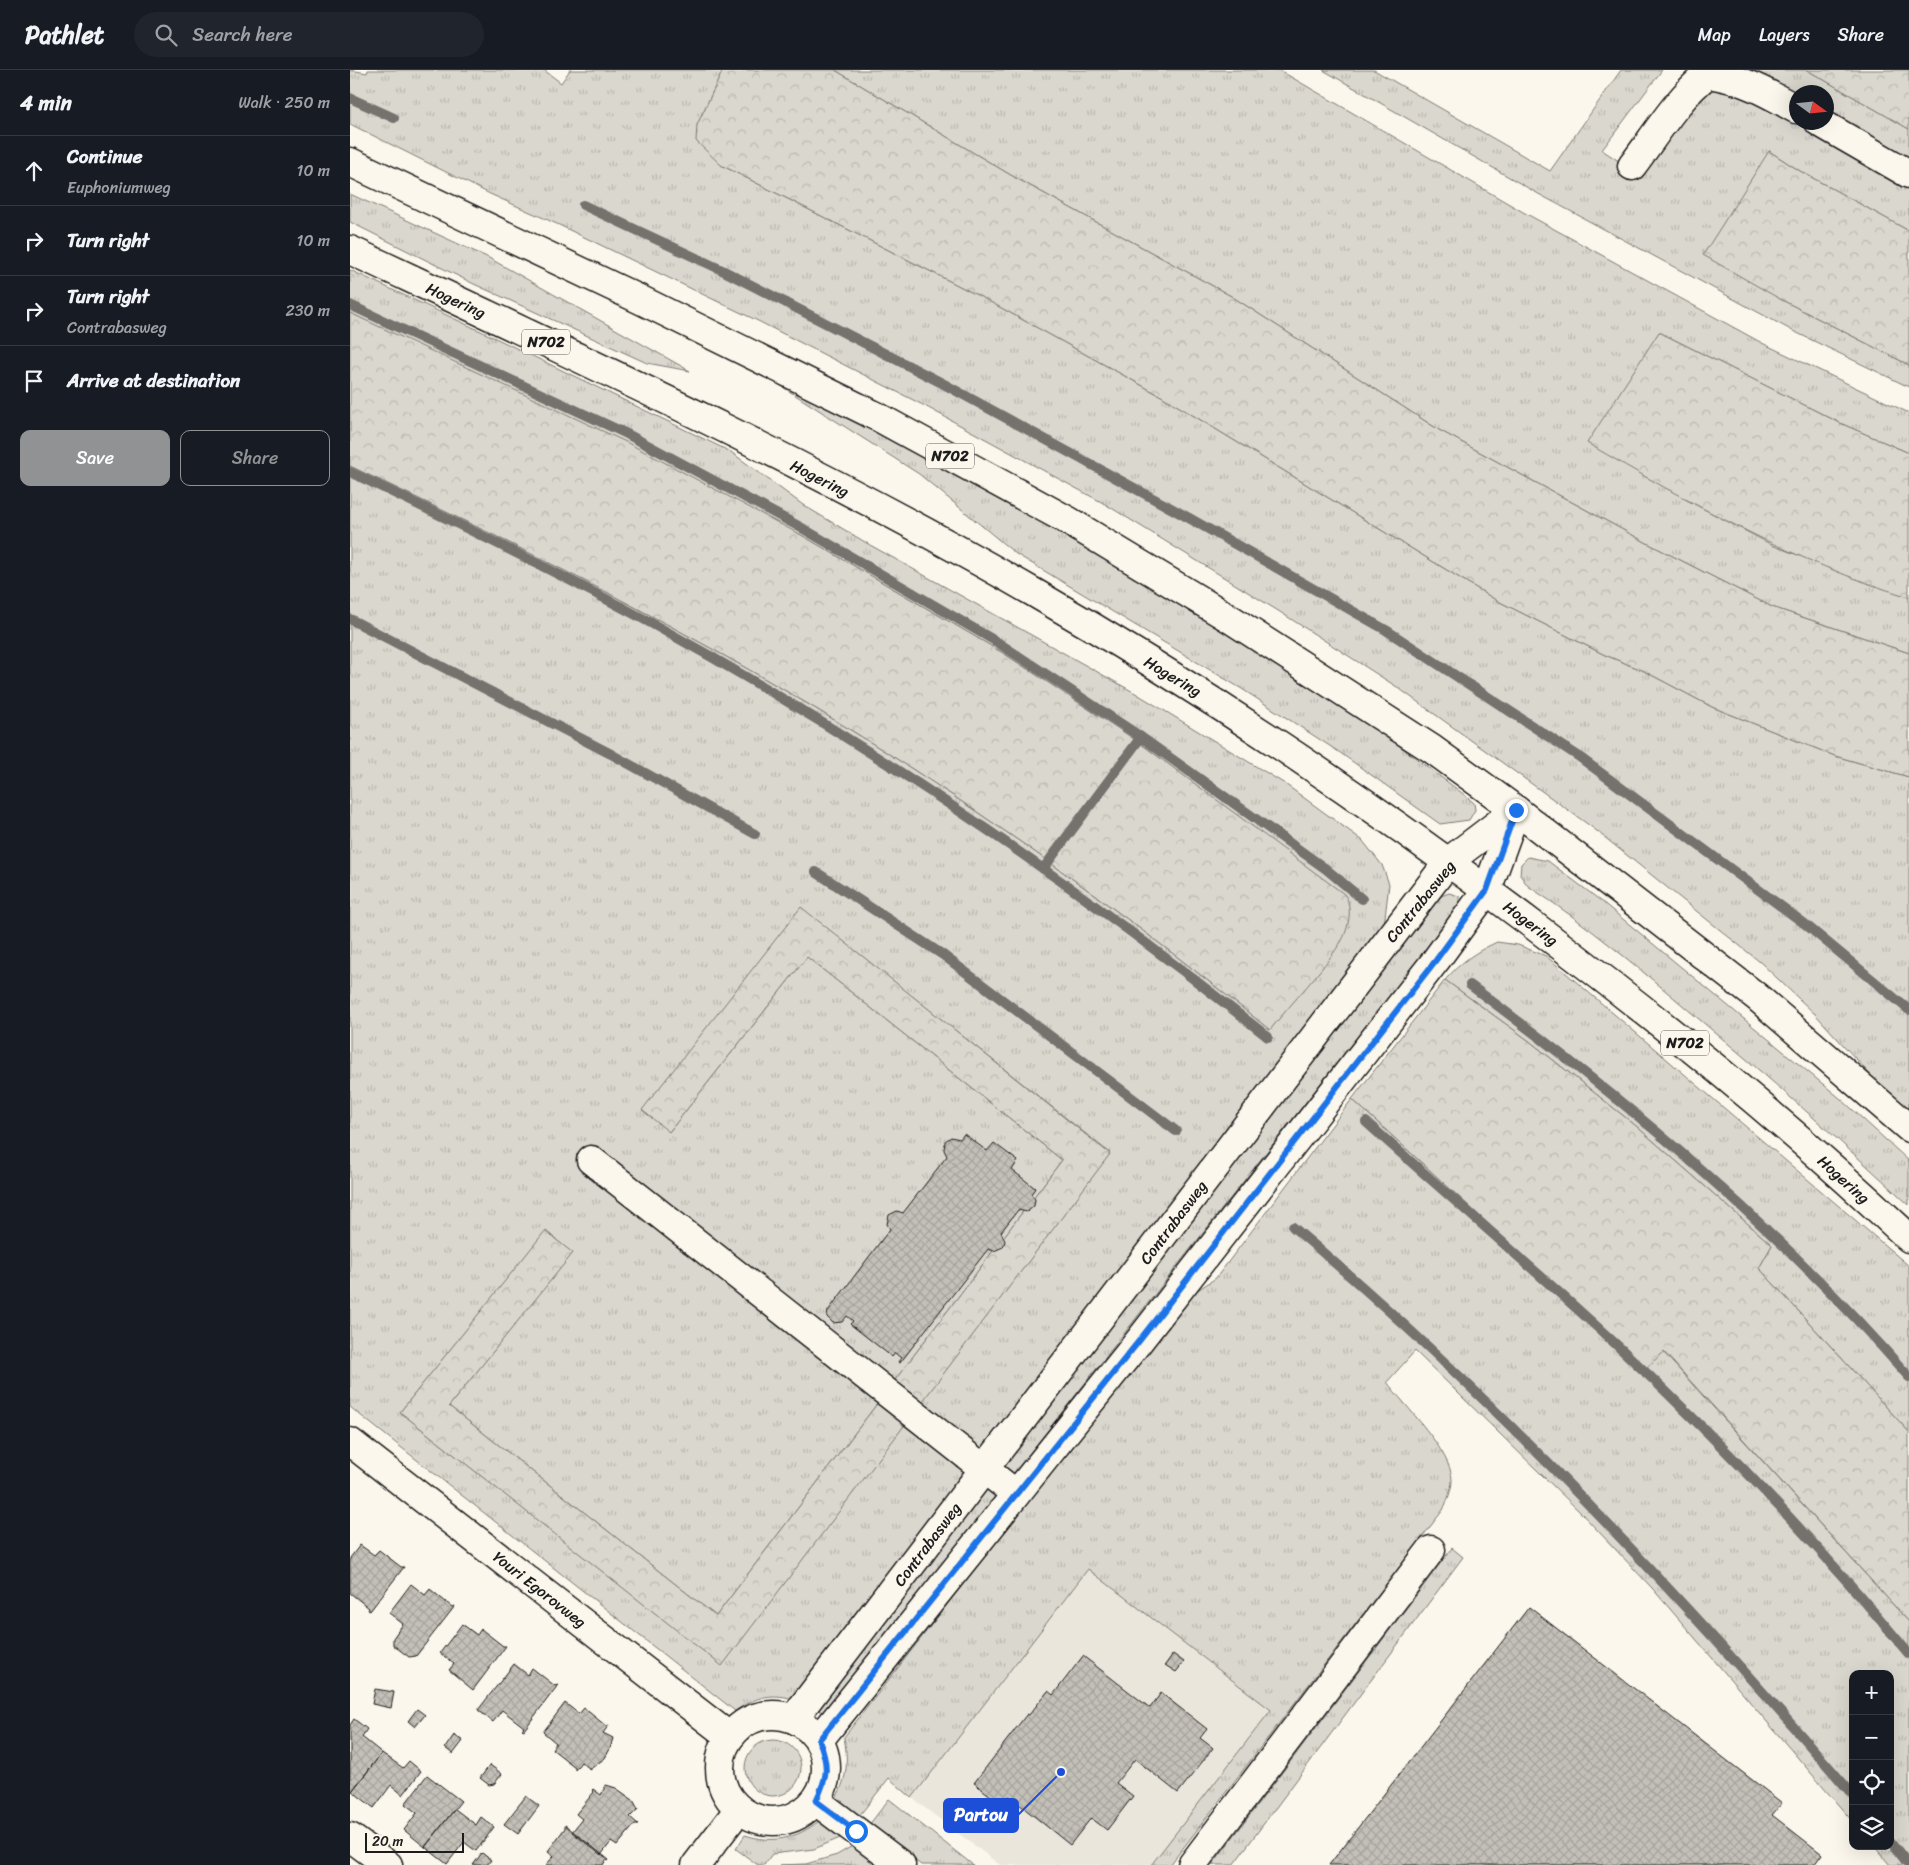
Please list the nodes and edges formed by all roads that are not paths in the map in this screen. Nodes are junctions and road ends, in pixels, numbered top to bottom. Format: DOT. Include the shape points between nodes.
graph roads {
  1 [pos="1789,105"];
  2 [pos="1833,130"];
  3 [pos="350,162"];
  4 [pos="1632,166"];
  5 [pos="1909,174"];
  6 [pos="350,250"];
  7 [pos="1516,810"];
  8 [pos="1449,861"];
  9 [pos="1487,890"];
  10 [pos="1909,1128"];
  11 [pos="591,1160"];
  12 [pos="1909,1238"];
  13 [pos="350,1442"];
  14 [pos="984,1469"];
  15 [pos="1016,1494"];
  16 [pos="1431,1550"];
  17 [pos="794,1718"];
  18 [pos="730,1737"];
  19 [pos="819,1740"];
  20 [pos="816,1801"];
  21 [pos="739,1809"];
  22 [pos="350,1837"];
  23 [pos="388,1865"];
  24 [pos="696,1865"];
  25 [pos="901,1865"];
  26 [pos="1192,1865"];
  1 -- 4 [label="main road" via="1751,84 1708,74 1697,82"];
  2 -- 5 [label="main road"];
  3 -- 7 [label="main road, N702" via="878,417 1067,520 1352,696"];
  6 -- 8 [label="main road, Hogering / N702" via="619,377 895,516 1032,591 1240,718"];
  7 -- 8 [label="main road, Contrabasweg"];
  7 -- 9 [label="main road"];
  7 -- 10 [label="main road, N702" via="1757,997"];
  8 -- 9 [label="main road, Hogering / N702"];
  8 -- 14 [label="main road, Contrabasweg"];
  9 -- 12 [label="main road, Hogering / N702" via="1607,980 1750,1096"];
  9 -- 15 [label="main road" via="1418,984"];
  11 -- 14 [label="main road"];
  13 -- 18 [label="main road, Youri Egorovweg"];
  14 -- 15 [label="main road"];
  14 -- 17 [label="main road, Contrabasweg"];
  15 -- 19 [label="main road"];
  16 -- 26 [label="main road"];
  17 -- 18 [label="main road" via="771,1714 747,1721"];
  17 -- 19 [label="main road"];
  18 -- 21 [label="main road" via="722,1755 720,1775 727,1794"];
  19 -- 20 [label="main road" via="827,1760 825,1782"];
  20 -- 21 [label="main road" via="799,1815 779,1821 758,1819"];
  20 -- 25 [label="main road"];
  21 -- 24 [label="main road"];
  22 -- 23 [label="main road"];
}
